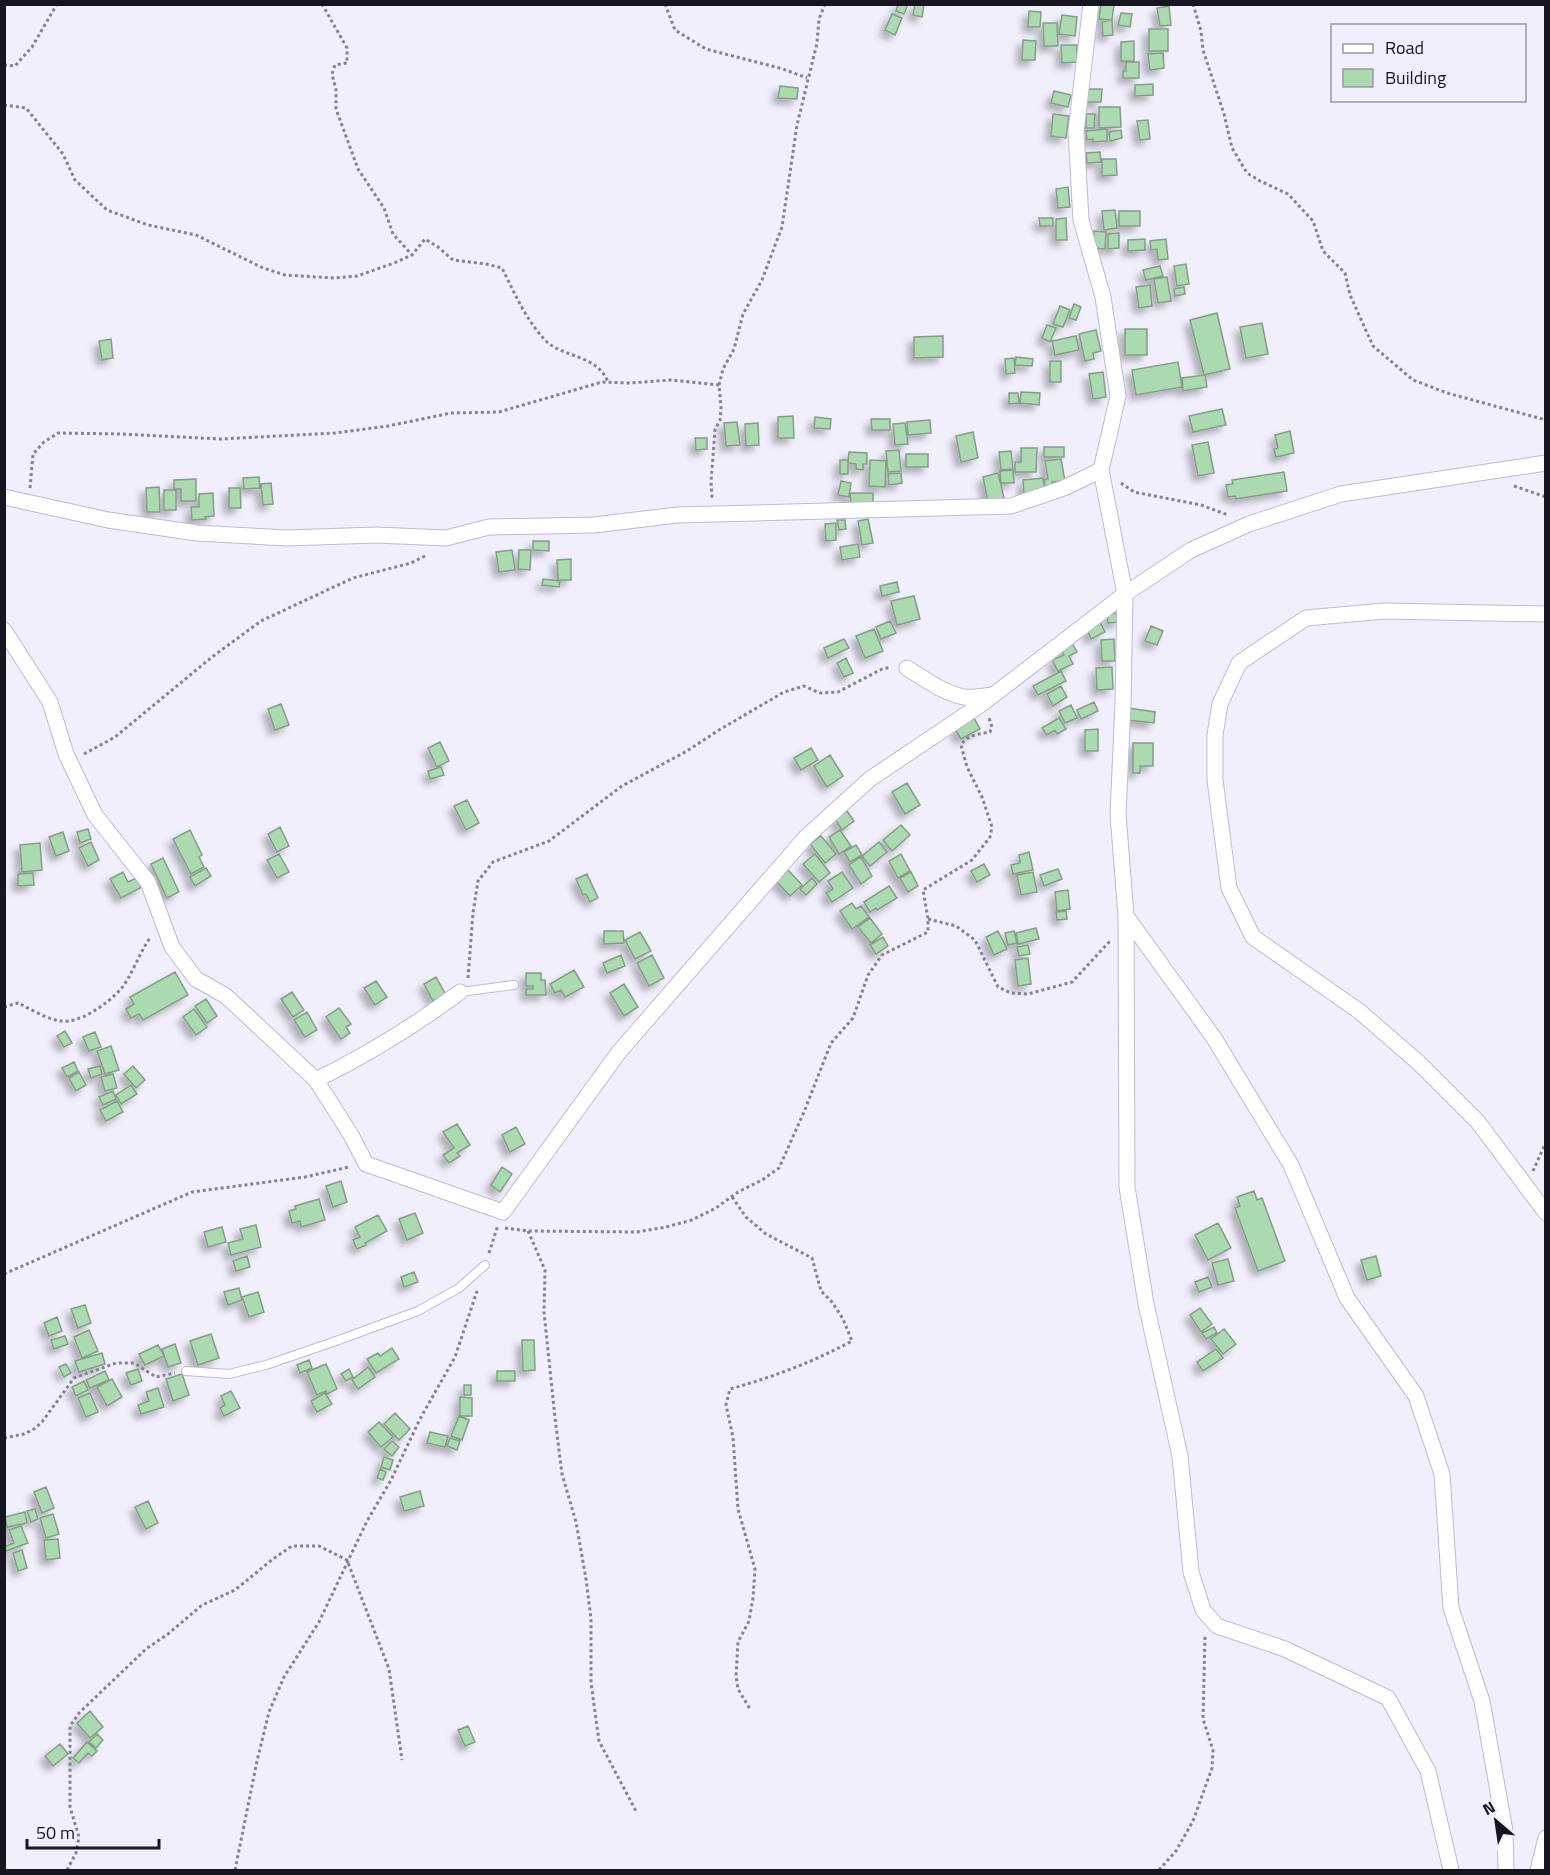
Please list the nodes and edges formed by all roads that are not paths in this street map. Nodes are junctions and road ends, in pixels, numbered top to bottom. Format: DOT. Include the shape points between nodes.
graph roads {
  1 [pos="1091,4"];
  2 [pos="1545,462"];
  3 [pos="1101,470"];
  4 [pos="4,497"];
  5 [pos="1125,594"];
  6 [pos="1545,614"];
  7 [pos="4,630"];
  8 [pos="907,668"];
  9 [pos="989,699"];
  10 [pos="1126,916"];
  11 [pos="514,985"];
  12 [pos="460,992"];
  13 [pos="316,1080"];
  14 [pos="1545,1213"];
  15 [pos="485,1265"];
  16 [pos="186,1371"];
  17 [pos="1545,1838"];
  18 [pos="1451,1870"];
  19 [pos="1506,1870"];
  20 [pos="1538,1870"];
  1 -- 3 [label="street" via="1076,131 1081,220 1103,297 1118,396"];
  2 -- 5 [label="street" via="1341,494 1250,524 1191,550"];
  3 -- 4 [label="street" via="1011,506 677,514 594,525 489,527 446,538 287,538 198,533 108,520"];
  3 -- 5 [label="street"];
  5 -- 9 [label="street"];
  5 -- 10 [label="street" via="1119,814"];
  6 -- 14 [label="street" via="1385,611 1306,618 1239,663 1220,704 1215,735 1215,780 1229,888 1253,937 1359,1011 1419,1063 1478,1122"];
  7 -- 13 [label="street" via="50,702 70,762 95,815 148,882 172,947 196,979 226,996"];
  8 -- 9 [label="street" via="956,694"];
  9 -- 13 [label="street" via="870,779 806,837 619,1052 500,1219 366,1164"];
  10 -- 18 [label="street" via="1126,1187 1146,1304 1180,1456 1191,1572 1203,1610 1217,1626 1285,1649 1388,1698 1428,1771"];
  10 -- 19 [label="street" via="1214,1038 1291,1165 1347,1298 1416,1396 1442,1474 1451,1608 1482,1701 1506,1831"];
  11 -- 12 [label="lane"];
  12 -- 13 [label="street" via="414,1026"];
  15 -- 16 [label="lane" via="459,1288 418,1311 326,1344 229,1374"];
  17 -- 20 [label="street"];
}
